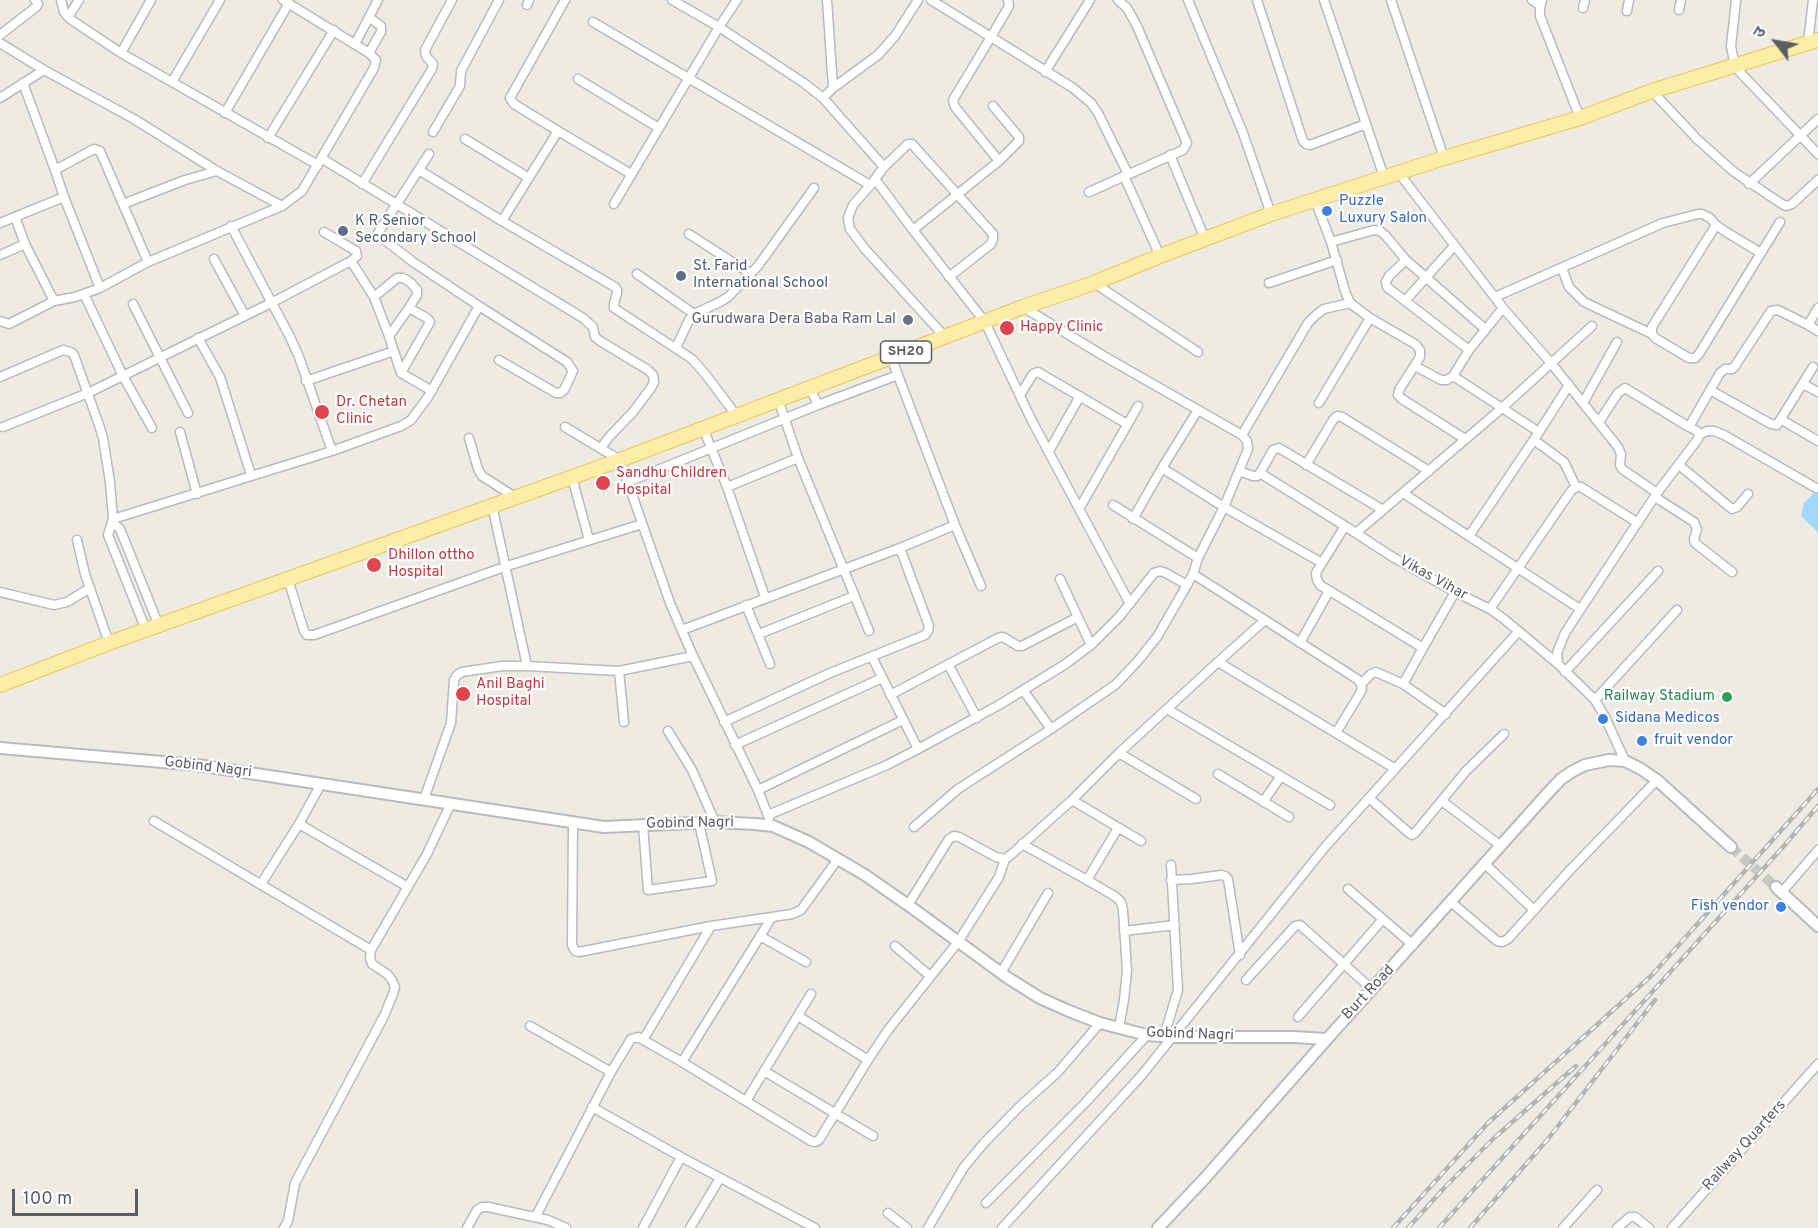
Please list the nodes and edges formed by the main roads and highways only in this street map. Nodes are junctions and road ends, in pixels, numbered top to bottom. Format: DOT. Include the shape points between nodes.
graph roads {
  1 [pos="1813,42"];
  2 [pos="0,685"];
  1 -- 2 [label="main road, SH20" via="1271,214 620,460"];
}
